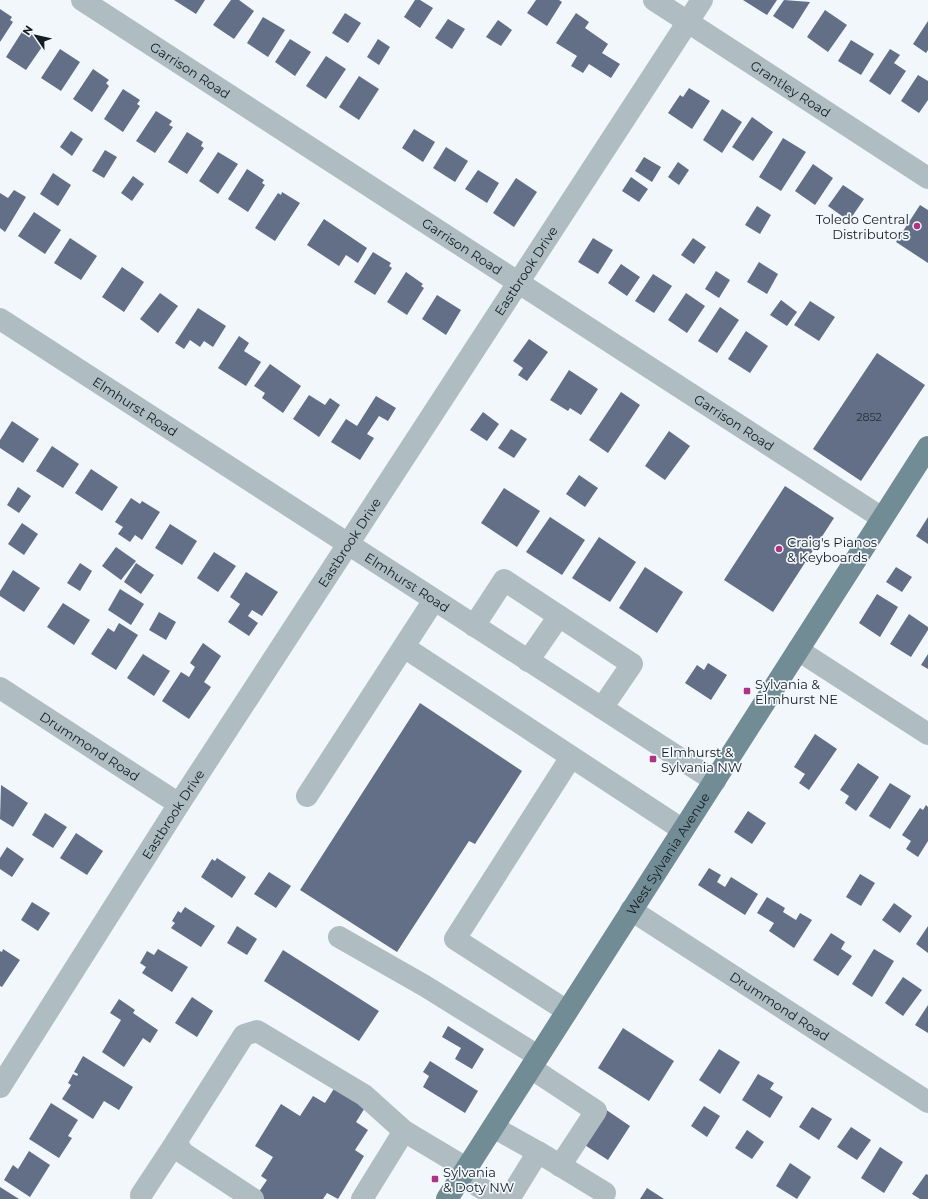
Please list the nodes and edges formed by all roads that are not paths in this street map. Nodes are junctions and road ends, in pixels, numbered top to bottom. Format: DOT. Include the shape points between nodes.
graph roads {
  1 [pos="82,0"];
  2 [pos="654,0"];
  3 [pos="702,0"];
  4 [pos="688,22"];
  5 [pos="928,178"];
  6 [pos="518,283"];
  7 [pos="0,319"];
  8 [pos="928,447"];
  9 [pos="882,518"];
  10 [pos="347,544"];
  11 [pos="434,600"];
  12 [pos="559,616"];
  13 [pos="474,626"];
  14 [pos="404,647"];
  15 [pos="798,650"];
  16 [pos="528,661"];
  17 [pos="0,688"];
  18 [pos="602,708"];
  19 [pos="928,734"];
  20 [pos="571,757"];
  21 [pos="715,781"];
  22 [pos="307,796"];
  23 [pos="179,804"];
  24 [pos="683,830"];
  25 [pos="631,910"];
  26 [pos="339,936"];
  27 [pos="567,1011"];
  28 [pos="534,1062"];
  29 [pos="6,1065"];
  30 [pos="0,1087"];
  31 [pos="928,1102"];
  32 [pos="493,1127"];
  33 [pos="404,1131"];
  34 [pos="176,1142"];
  35 [pos="538,1152"];
  36 [pos="560,1166"];
  37 [pos="464,1172"];
  38 [pos="605,1193"];
  39 [pos="142,1198"];
  40 [pos="253,1199"];
  41 [pos="362,1199"];
  42 [pos="446,1199"];
  43 [pos="498,1199"];
  44 [pos="509,1199"];
  1 -- 6 [label="street, Garrison Road"];
  2 -- 4 [label="street, Grantley Road"];
  3 -- 4 [label="street, Eastbrook Drive"];
  4 -- 5 [label="street, Grantley Road"];
  4 -- 6 [label="street, Eastbrook Drive"];
  6 -- 9 [label="street, Garrison Road"];
  6 -- 10 [label="street, Eastbrook Drive"];
  7 -- 10 [label="street, Elmhurst Road"];
  8 -- 9 [label="main road, West Sylvania Avenue"];
  9 -- 15 [label="main road, West Sylvania Avenue"];
  10 -- 11 [label="street, Elmhurst Road"];
  10 -- 23 [label="street, Eastbrook Drive"];
  11 -- 13 [label="street, Elmhurst Road"];
  11 -- 14 [label="street"];
  12 -- 13 [label="street" via="504,580"];
  12 -- 16 [label="street"];
  12 -- 18 [label="street" via="632,664"];
  13 -- 16 [label="street, Elmhurst Road"];
  14 -- 20 [label="street"];
  14 -- 22 [label="street"];
  15 -- 19 [label="street"];
  15 -- 21 [label="main road, West Sylvania Avenue"];
  16 -- 18 [label="street, Elmhurst Road"];
  17 -- 23 [label="street, Drummond Road"];
  18 -- 21 [label="street, Elmhurst Road"];
  20 -- 24 [label="street"];
  20 -- 27 [label="street" via="455,939"];
  21 -- 24 [label="main road, West Sylvania Avenue"];
  23 -- 29 [label="street, Eastbrook Drive"];
  24 -- 25 [label="main road, West Sylvania Avenue"];
  25 -- 27 [label="main road, West Sylvania Avenue"];
  25 -- 31 [label="street, Drummond Road"];
  26 -- 28 [label="street" via="425,986"];
  27 -- 28 [label="main road, West Sylvania Avenue"];
  28 -- 32 [label="main road, West Sylvania Avenue"];
  28 -- 36 [label="street" via="596,1111"];
  29 -- 30 [label="street, Eastbrook Drive"];
  32 -- 35 [label="street"];
  32 -- 37 [label="main road, West Sylvania Avenue"];
  33 -- 34 [label="street" via="364,1096 257,1031 244,1035"];
  33 -- 37 [label="street"];
  33 -- 41 [label="street"];
  34 -- 39 [label="street"];
  34 -- 40 [label="street" via="183,1153"];
  35 -- 36 [label="street"];
  35 -- 44 [label="street"];
  36 -- 38 [label="street"];
  37 -- 42 [label="main road, West Sylvania Avenue"];
  37 -- 43 [label="street"];
}
